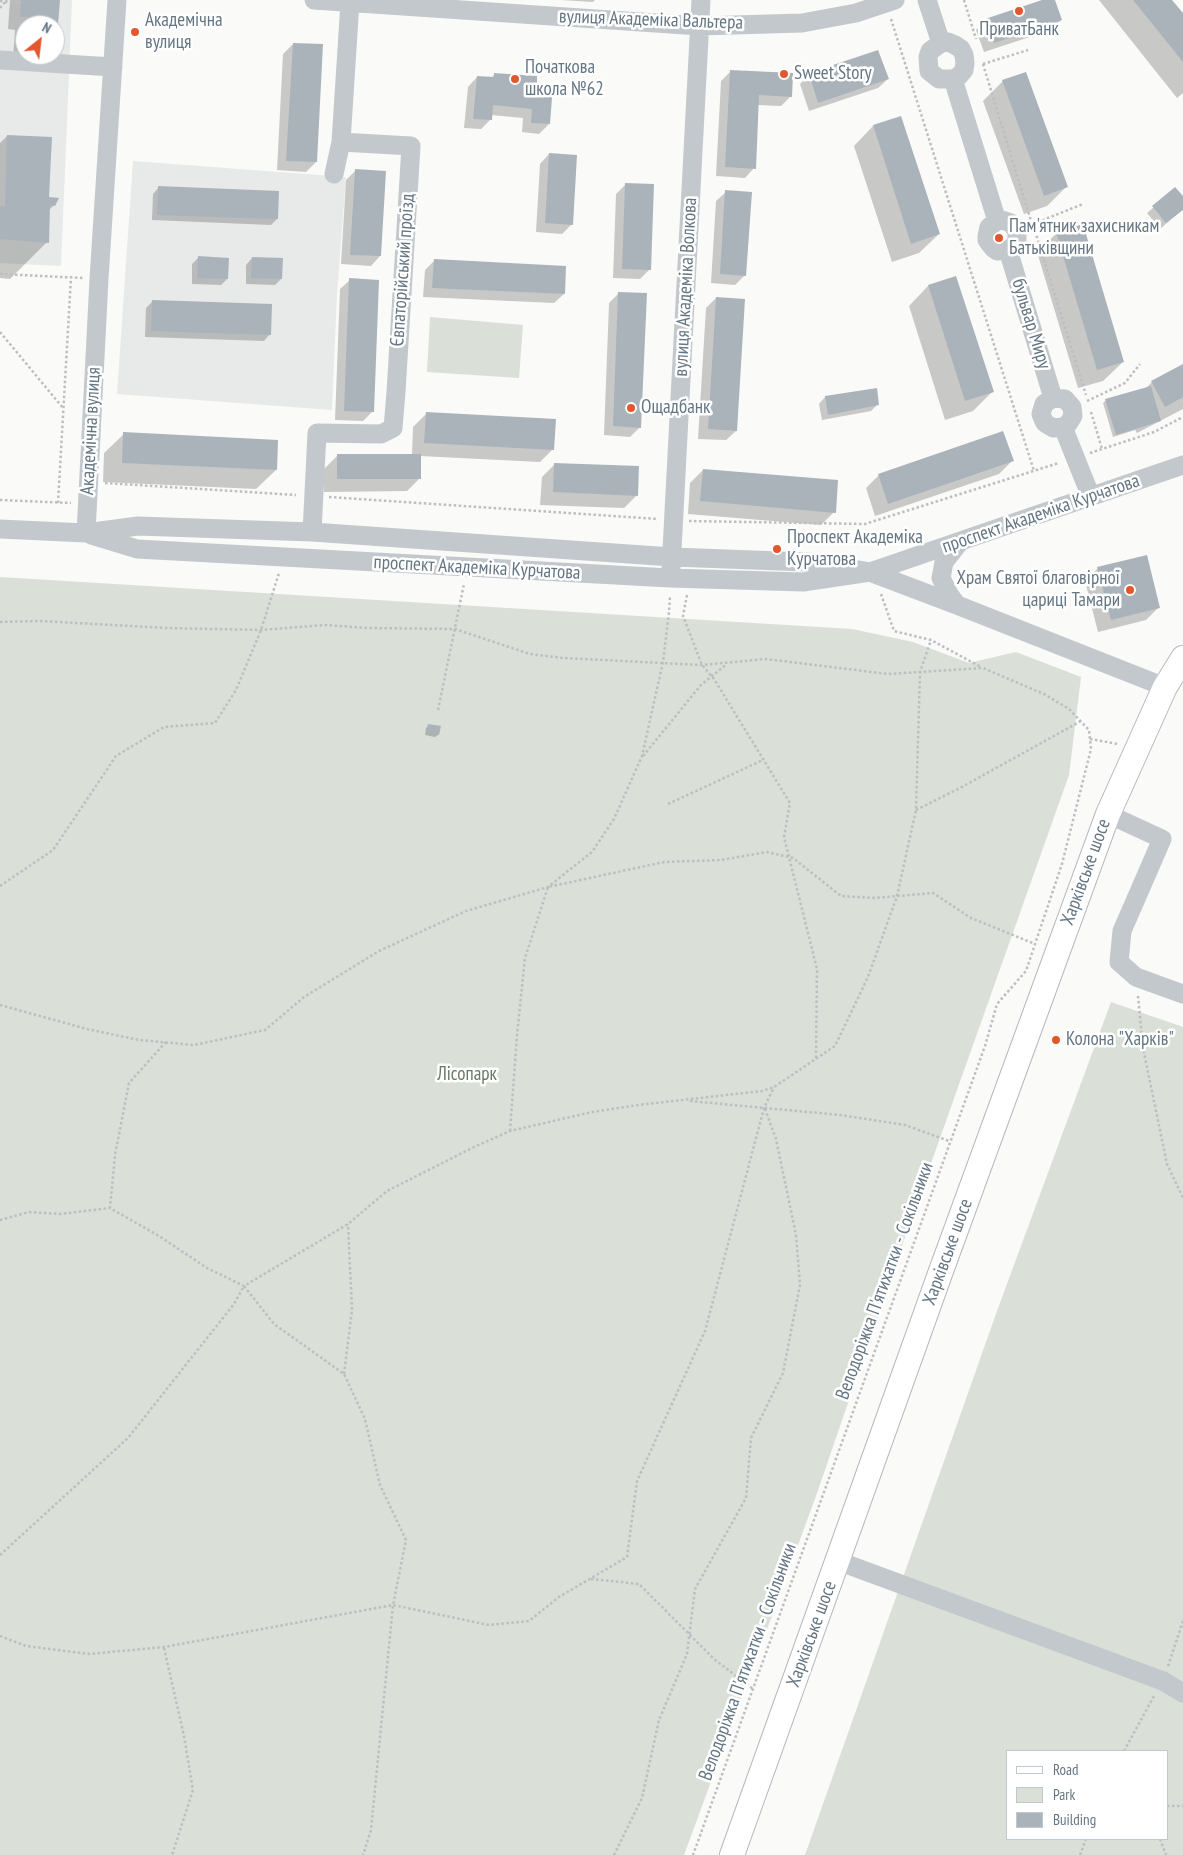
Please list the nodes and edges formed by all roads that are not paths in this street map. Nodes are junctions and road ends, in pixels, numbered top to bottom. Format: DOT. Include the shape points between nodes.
graph roads {
  1 [pos="117,0"];
  2 [pos="314,0"];
  3 [pos="701,0"];
  4 [pos="927,0"];
  5 [pos="350,2"];
  6 [pos="891,2"];
  7 [pos="700,26"];
  8 [pos="941,43"];
  9 [pos="0,60"];
  10 [pos="114,67"];
  11 [pos="953,79"];
  12 [pos="341,142"];
  13 [pos="334,174"];
  14 [pos="997,221"];
  15 [pos="1008,250"];
  16 [pos="1053,398"];
  17 [pos="1063,427"];
  18 [pos="1183,465"];
  19 [pos="1091,497"];
  20 [pos="0,529"];
  21 [pos="312,532"];
  22 [pos="86,534"];
  23 [pos="959,543"];
  24 [pos="672,556"];
  25 [pos="870,572"];
  26 [pos="670,578"];
  27 [pos="958,605"];
  28 [pos="1183,658"];
  29 [pos="1164,687"];
  30 [pos="1108,814"];
  31 [pos="1183,994"];
  32 [pos="838,1561"];
  33 [pos="1183,1693"];
  34 [pos="732,1855"];
  1 -- 10 [label="street, Академічна вулиця"];
  2 -- 5 [label="street, вулиця Академіка Вальтера"];
  3 -- 7 [label="street, вулиця Академіка Волкова"];
  4 -- 8 [label="street"];
  5 -- 7 [label="street, вулиця Академіка Вальтера"];
  5 -- 12 [label="street"];
  6 -- 7 [label="street, вулиця Академіка Вальтера" via="856,13 802,23"];
  7 -- 24 [label="street, вулиця Академіка Волкова"];
  8 -- 11 [label="street" via="955,44 964,55 964,70"];
  8 -- 11 [label="street" via="930,51 929,71 939,79"];
  9 -- 10 [label="street"];
  10 -- 22 [label="street, Академічна вулиця"];
  11 -- 14 [label="street"];
  12 -- 13 [label="street"];
  12 -- 21 [label="street, Євпаторійський проїзд" via="412,146 396,392 393,428 381,434 317,433"];
  14 -- 15 [label="street" via="1012,223 1018,231 1015,245"];
  14 -- 15 [label="street" via="989,226 987,240 997,250"];
  15 -- 16 [label="street, бульвар Миру"];
  16 -- 17 [label="street" via="1065,399 1072,406 1073,416"];
  16 -- 17 [label="street" via="1044,404 1043,418 1054,428"];
  17 -- 19 [label="street"];
  18 -- 19 [label="street, проспект Академіка Курчатова"];
  19 -- 23 [label="street, проспект Академіка Курчатова"];
  20 -- 22 [label="street, проспект Академіка Курчатова"];
  21 -- 22 [label="street, проспект Академіка Курчатова" via="138,526"];
  21 -- 24 [label="street, проспект Академіка Курчатова"];
  22 -- 26 [label="street, проспект Академіка Курчатова" via="137,549"];
  23 -- 25 [label="street, проспект Академіка Курчатова"];
  23 -- 27 [label="street" via="944,562 941,578"];
  24 -- 25 [label="street, проспект Академіка Курчатова" via="807,562"];
  24 -- 26 [label="street, вулиця Академіка Волкова"];
  25 -- 26 [label="street, проспект Академіка Курчатова" via="803,582"];
  25 -- 27 [label="street"];
  27 -- 29 [label="street"];
  28 -- 29 [label="main road, Харківське шосе"];
  29 -- 30 [label="main road, Харківське шосе"];
  30 -- 31 [label="street" via="1162,839 1122,931 1119,962 1136,977"];
  30 -- 32 [label="main road, Харківське шосе"];
  32 -- 33 [label="street" via="1162,1681"];
  32 -- 34 [label="main road, Харківське шосе"];
}
